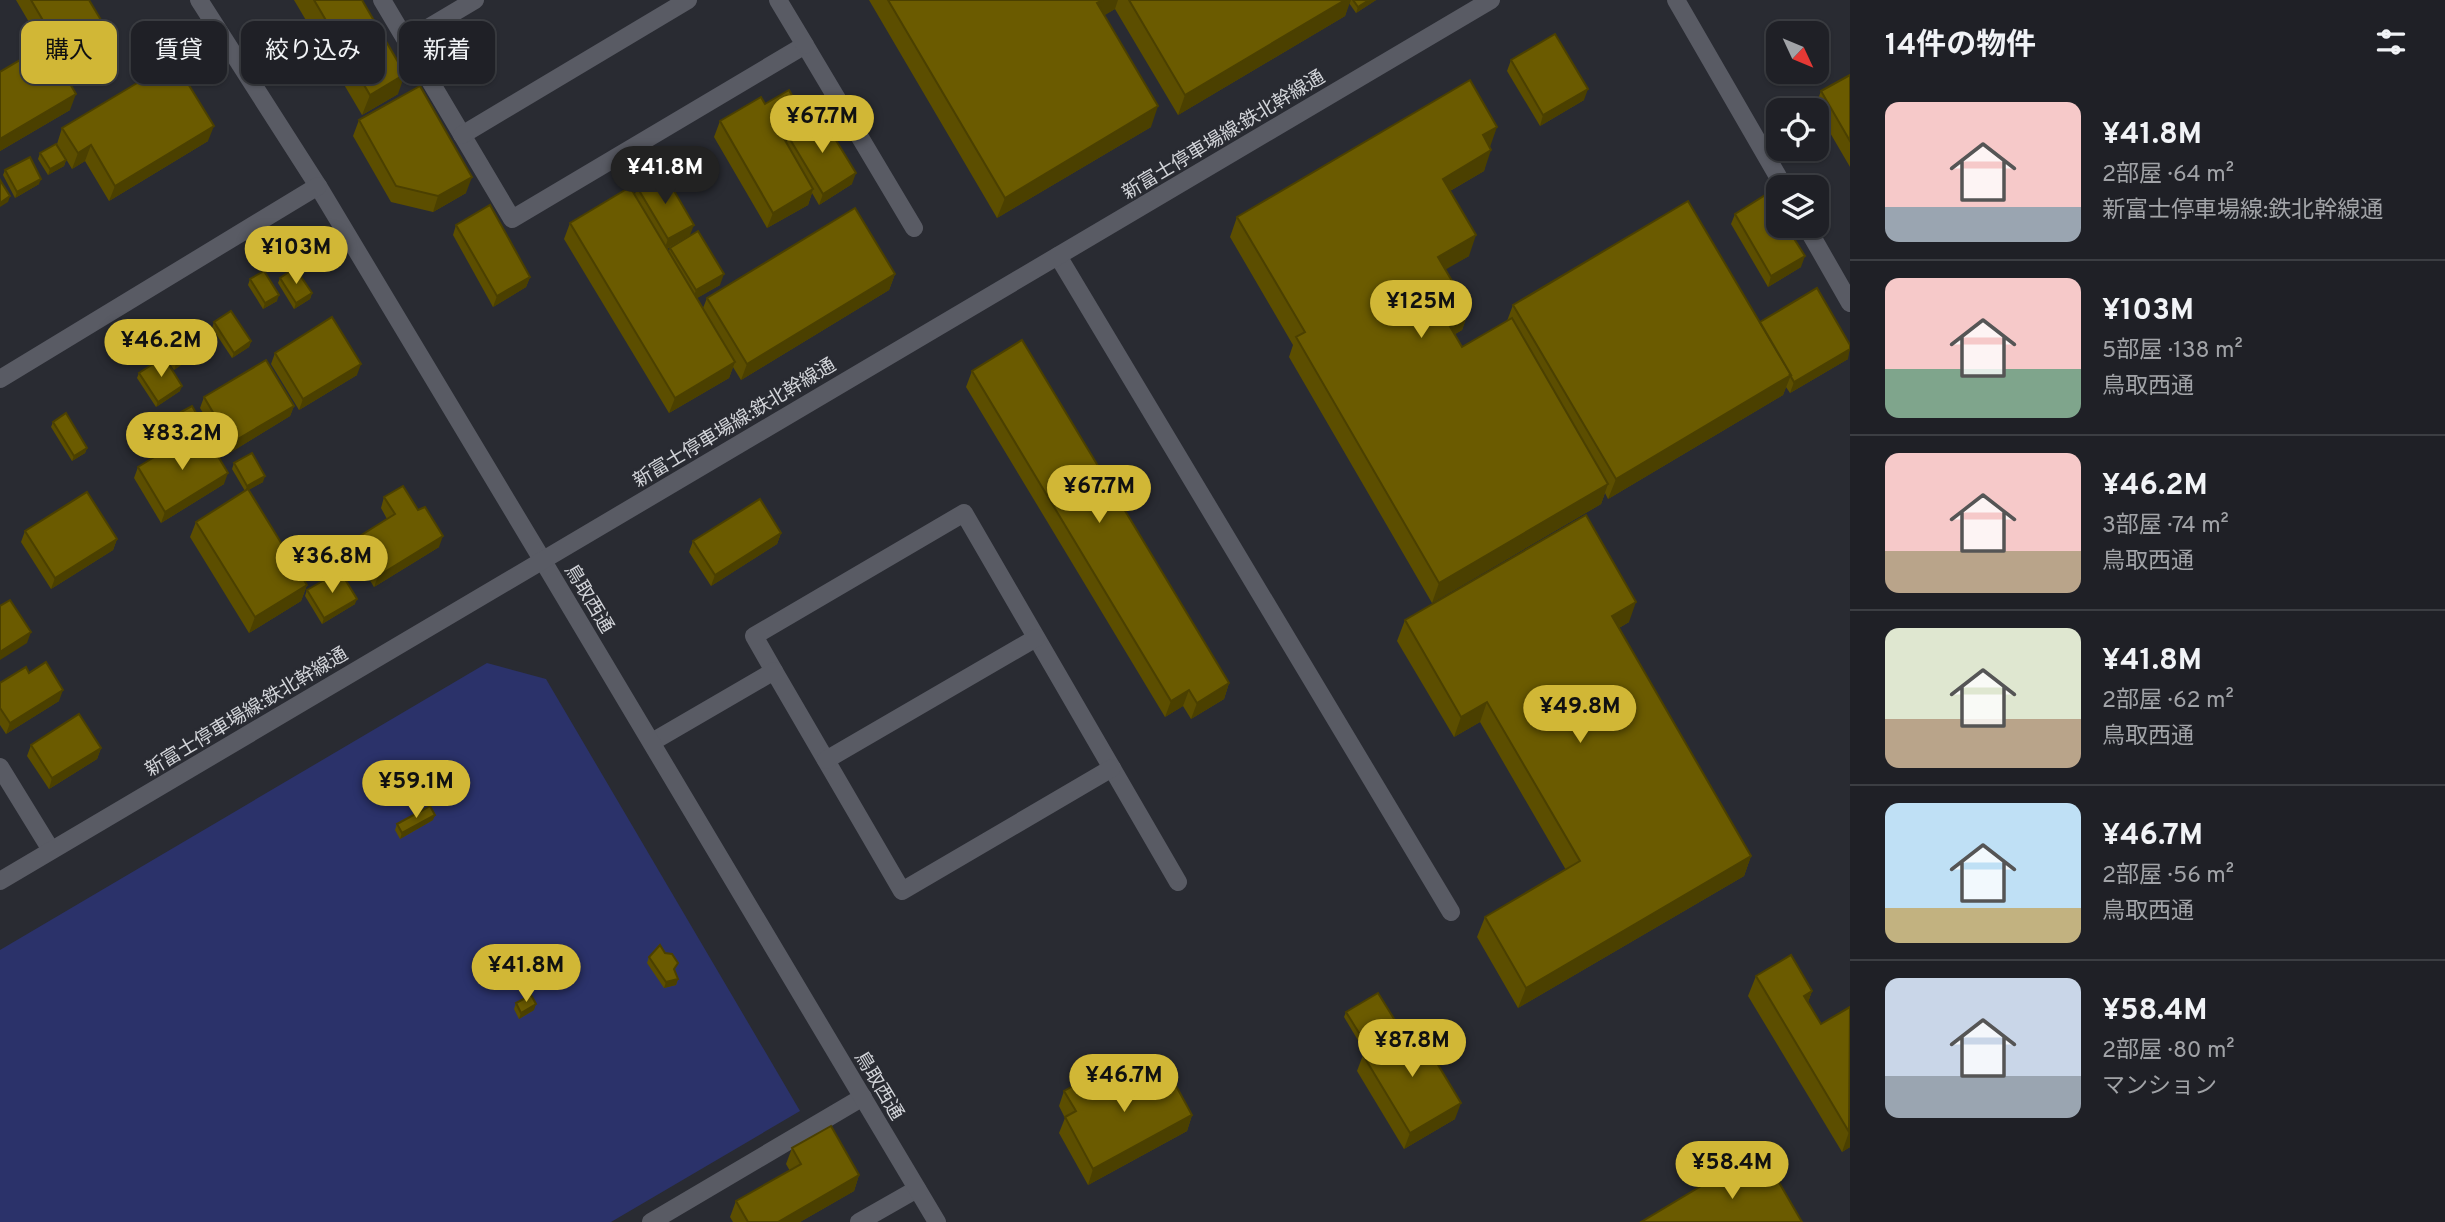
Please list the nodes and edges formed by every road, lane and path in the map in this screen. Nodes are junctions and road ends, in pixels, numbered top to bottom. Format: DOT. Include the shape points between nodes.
graph roads {
  1 [pos="200,0"];
  2 [pos="382,0"];
  3 [pos="475,0"];
  4 [pos="688,0"];
  5 [pos="778,0"];
  6 [pos="1490,0"];
  7 [pos="1676,0"];
  8 [pos="440,21"];
  9 [pos="399,29"];
  10 [pos="805,45"];
  11 [pos="432,84"];
  12 [pos="462,135"];
  13 [pos="1777,175"];
  14 [pos="318,186"];
  15 [pos="914,228"];
  16 [pos="1813,238"];
  17 [pos="1058,256"];
  18 [pos="1850,303"];
  19 [pos="0,379"];
  20 [pos="543,561"];
  21 [pos="1037,638"];
  22 [pos="774,671"];
  23 [pos="652,742"];
  24 [pos="826,760"];
  25 [pos="0,767"];
  26 [pos="1112,768"];
  27 [pos="51,850"];
  28 [pos="0,881"];
  29 [pos="1178,882"];
  30 [pos="1451,912"];
  31 [pos="863,1097"];
  32 [pos="917,1189"];
  33 [pos="652,1222"];
  34 [pos="859,1222"];
  35 [pos="937,1222"];
  1 -- 14 [label="street, 鳥取西通"];
  2 -- 9 [label="street"];
  3 -- 8 [label="street"];
  4 -- 12 [label="street"];
  5 -- 10 [label="street"];
  6 -- 17 [label="street, 新富士停車場線:鉄北幹線通"];
  7 -- 13 [label="street"];
  10 -- 12 [label="street" via="512,219"];
  10 -- 15 [label="street"];
  11 -- 12 [label="street"];
  14 -- 19 [label="street"];
  14 -- 20 [label="street, 鳥取西通"];
  16 -- 18 [label="street"];
  17 -- 20 [label="street, 新富士停車場線:鉄北幹線通"];
  17 -- 30 [label="street"];
  20 -- 23 [label="street, 鳥取西通"];
  20 -- 27 [label="street, 新富士停車場線:鉄北幹線通"];
  21 -- 22 [label="street" via="964,513 754,636"];
  21 -- 24 [label="street"];
  21 -- 26 [label="street"];
  22 -- 23 [label="street"];
  22 -- 24 [label="street"];
  23 -- 31 [label="street, 鳥取西通"];
  24 -- 26 [label="street" via="902,891"];
  25 -- 27 [label="street"];
  26 -- 29 [label="street"];
  27 -- 28 [label="street, 新富士停車場線:鉄北幹線通"];
  31 -- 32 [label="street, 鳥取西通"];
  31 -- 33 [label="street"];
  32 -- 34 [label="street"];
  32 -- 35 [label="street, 鳥取西通"];
}
